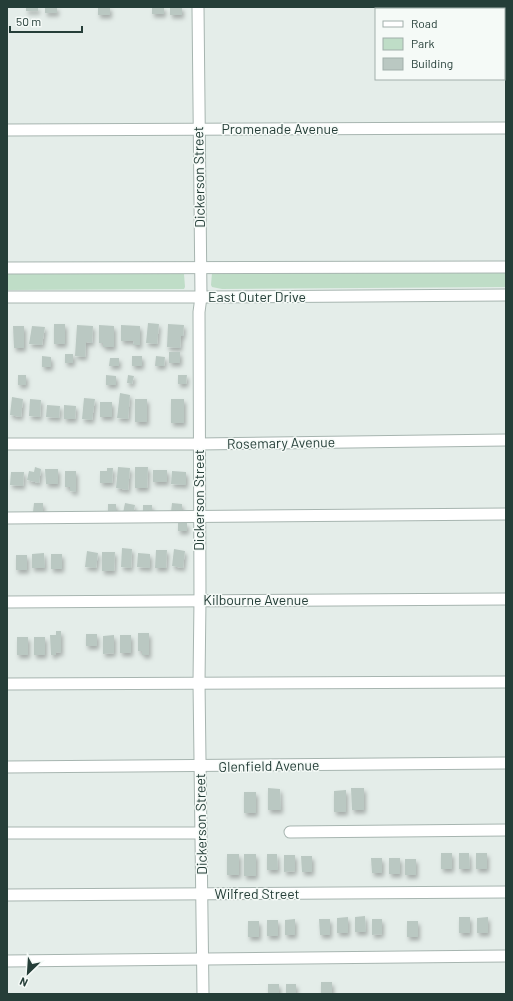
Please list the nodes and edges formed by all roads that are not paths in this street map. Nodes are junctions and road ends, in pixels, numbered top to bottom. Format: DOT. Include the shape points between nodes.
graph roads {
  1 [pos="198,7"];
  2 [pos="506,128"];
  3 [pos="199,129"];
  4 [pos="7,130"];
  5 [pos="200,267"];
  6 [pos="506,267"];
  7 [pos="7,268"];
  8 [pos="506,295"];
  9 [pos="7,297"];
  10 [pos="201,297"];
  11 [pos="506,440"];
  12 [pos="7,444"];
  13 [pos="199,444"];
  14 [pos="506,514"];
  15 [pos="199,517"];
  16 [pos="7,518"];
  17 [pos="506,599"];
  18 [pos="200,600"];
  19 [pos="7,602"];
  20 [pos="199,682"];
  21 [pos="506,682"];
  22 [pos="7,684"];
  23 [pos="506,763"];
  24 [pos="200,766"];
  25 [pos="7,767"];
  26 [pos="506,830"];
  27 [pos="290,832"];
  28 [pos="7,833"];
  29 [pos="201,833"];
  30 [pos="506,892"];
  31 [pos="202,894"];
  32 [pos="7,895"];
  33 [pos="506,956"];
  34 [pos="203,959"];
  35 [pos="7,961"];
  36 [pos="203,994"];
  1 -- 3 [label="street, Dickerson Street"];
  2 -- 3 [label="street, Promenade Avenue"];
  3 -- 4 [label="street, Promenade Avenue"];
  3 -- 5 [label="street, Dickerson Street"];
  5 -- 6 [label="street"];
  5 -- 7 [label="street"];
  5 -- 10 [label="street, Dickerson Street"];
  8 -- 10 [label="street, East Outer Drive"];
  9 -- 10 [label="street, East Outer Drive"];
  10 -- 13 [label="street, Dickerson Street"];
  11 -- 13 [label="street, Rosemary Avenue"];
  12 -- 13 [label="street, Rosemary Avenue"];
  13 -- 15 [label="street, Dickerson Street"];
  14 -- 15 [label="street"];
  15 -- 16 [label="street"];
  15 -- 18 [label="street, Dickerson Street"];
  17 -- 18 [label="street, Kilbourne Avenue"];
  18 -- 19 [label="street, Kilbourne Avenue"];
  18 -- 20 [label="street, Dickerson Street"];
  20 -- 21 [label="street"];
  20 -- 22 [label="street"];
  20 -- 24 [label="street, Dickerson Street"];
  23 -- 24 [label="street, Glenfield Avenue"];
  24 -- 25 [label="street, Glenfield Avenue"];
  24 -- 29 [label="street, Dickerson Street"];
  26 -- 27 [label="street"];
  28 -- 29 [label="street"];
  29 -- 31 [label="street, Dickerson Street"];
  30 -- 31 [label="street, Wilfred Street"];
  31 -- 32 [label="street, Wilfred Street"];
  31 -- 34 [label="street, Dickerson Street"];
  33 -- 34 [label="street"];
  34 -- 35 [label="street"];
  34 -- 36 [label="street, Dickerson Street"];
}
